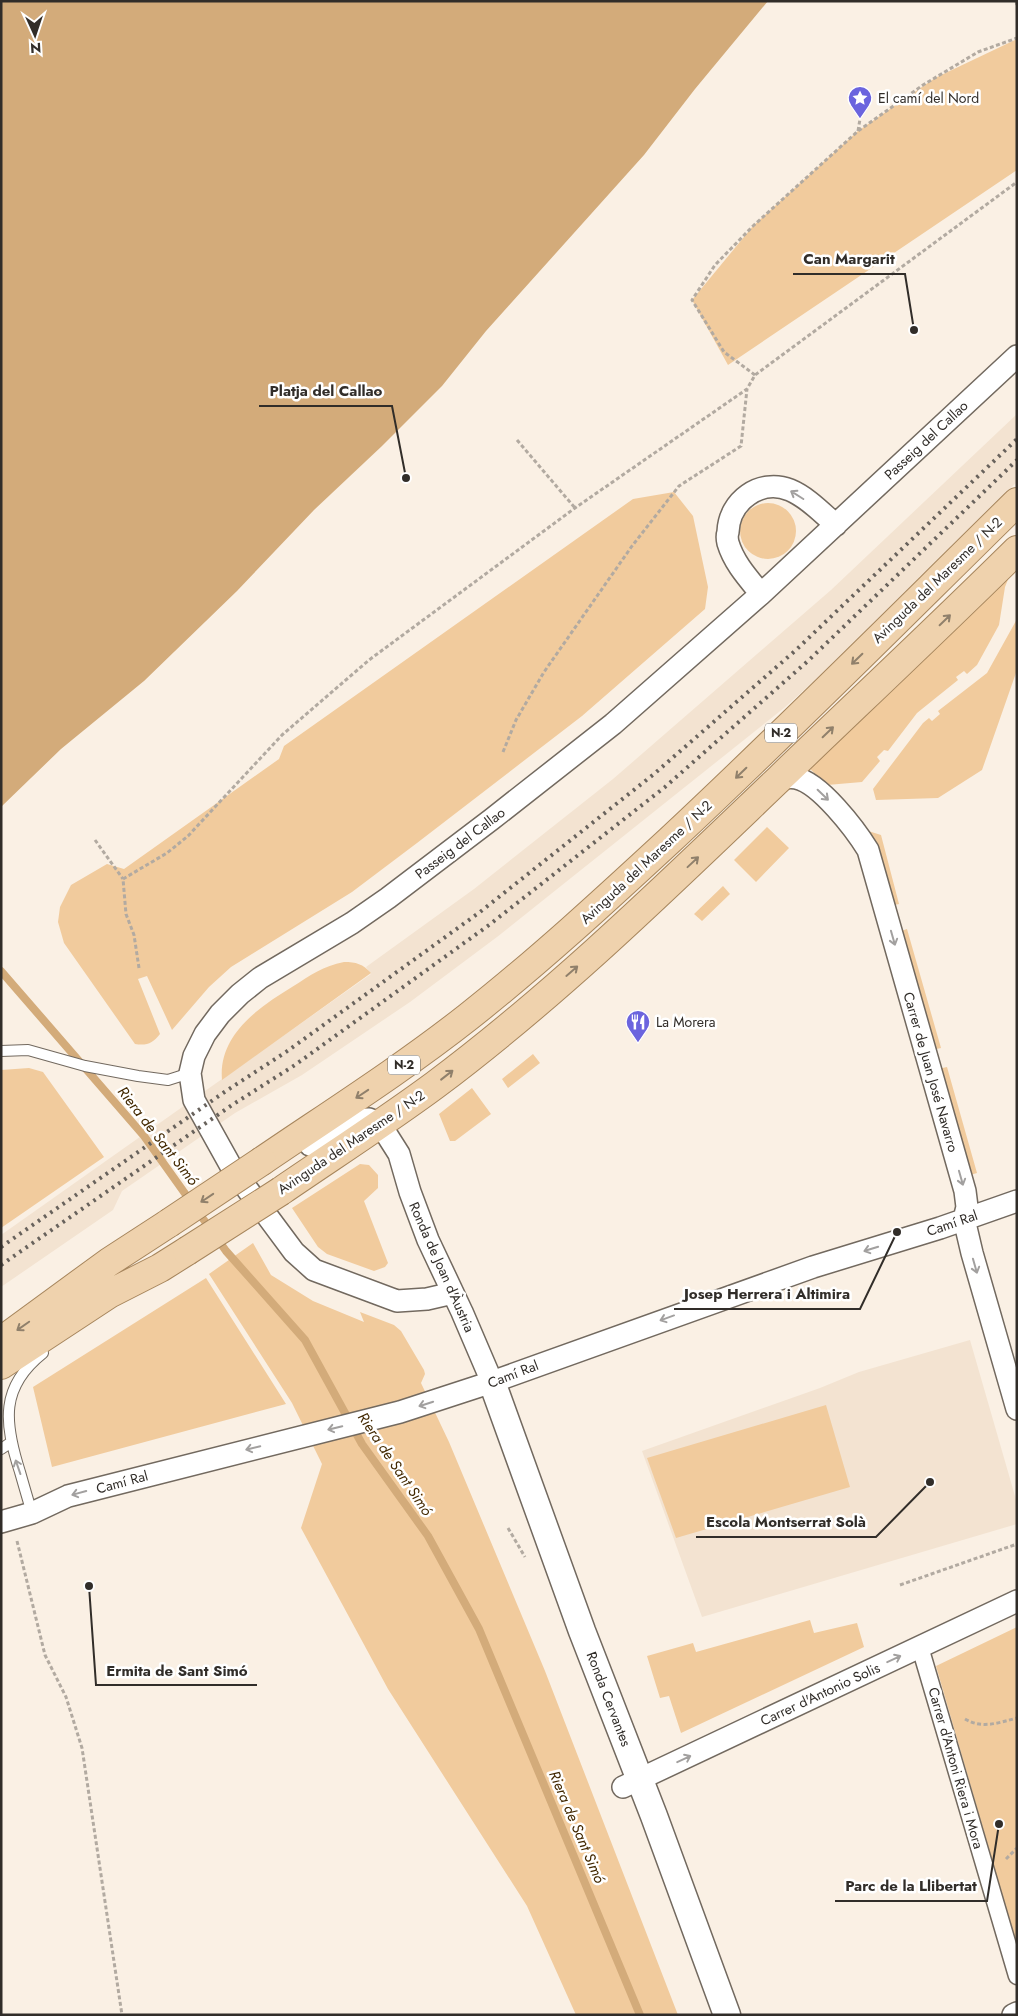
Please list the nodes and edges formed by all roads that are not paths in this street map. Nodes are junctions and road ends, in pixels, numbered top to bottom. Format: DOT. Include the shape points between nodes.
graph roads {
  1 [pos="1017,356"];
  2 [pos="1017,502"];
  3 [pos="836,525"];
  4 [pos="1016,553"];
  5 [pos="761,594"];
  6 [pos="780,778"];
  7 [pos="540,958"];
  8 [pos="1,1051"];
  9 [pos="190,1073"];
  10 [pos="380,1124"];
  11 [pos="270,1175"];
  12 [pos="1017,1201"];
  13 [pos="964,1219"];
  14 [pos="178,1236"];
  15 [pos="160,1268"];
  16 [pos="453,1292"];
  17 [pos="124,1299"];
  18 [pos="1,1341"];
  19 [pos="55,1345"];
  20 [pos="1,1365"];
  21 [pos="492,1382"];
  22 [pos="1017,1409"];
  23 [pos="3,1413"];
  24 [pos="5,1446"];
  25 [pos="32,1513"];
  26 [pos="1,1522"];
  27 [pos="1017,1601"];
  28 [pos="920,1647"];
  29 [pos="632,1783"];
  30 [pos="1017,1976"];
  31 [pos="1017,2013"];
  32 [pos="727,2015"];
  33 [pos="1013,2015"];
  1 -- 3 [label="street, Passeig del Callao"];
  2 -- 7 [label="main road, Avinguda del Maresme / N-2 / N-2, one-way" via="726,787"];
  3 -- 5 [label="street, Passeig del Callao"];
  3 -- 5 [label="street, one-way" via="792,491 771,487 747,495 728,520 727,541 736,562"];
  6 -- 4 [label="main road, Avinguda del Maresme / N-2 / N-2, one-way"];
  5 -- 9 [label="street, Passeig del Callao" via="613,724 492,819 352,923 260,978 240,994 206,1034 194,1056"];
  10 -- 6 [label="main road, Avinguda del Maresme / N-2 / N-2, one-way" via="500,1033 585,960"];
  6 -- 13 [label="street, Carrer de Juan José Navarro, one-way" via="796,778 809,783 857,832 868,850 965,1191 968,1207"];
  7 -- 10 [label="main road" via="518,994 393,1092 385,1105"];
  7 -- 11 [label="main road, Avinguda del Maresme / N-2 / N-2, one-way" via="395,1071"];
  8 -- 9 [label="lane" via="28,1050 85,1066 168,1080"];
  9 -- 16 [label="street, Passeig del Callao" via="194,1100 233,1170 294,1252 314,1270 397,1301 427,1299"];
  10 -- 11 [label="main road, Avinguda del Maresme / N-2 / N-2"];
  10 -- 16 [label="street, Ronda de Joan d'Àustria" via="399,1154 428,1240"];
  11 -- 14 [label="main road, Avinguda del Maresme / N-2 / N-2, bridge"];
  12 -- 13 [label="street, Camí Ral"];
  13 -- 21 [label="street, Camí Ral, one-way" via="813,1267"];
  13 -- 22 [label="street, Carrer de Juan José Navarro, one-way"];
  14 -- 15 [label="main road, Avinguda del Maresme / N-2 / N-2"];
  14 -- 18 [label="main road, Avinguda del Maresme / N-2 / N-2, one-way" via="109,1262"];
  15 -- 17 [label="lane"];
  15 -- 20 [label="main road, Avinguda del Maresme / N-2 / N-2" via="109,1294"];
  16 -- 21 [label="street, Ronda de Joan d'Àustria"];
  19 -- 23 [label="lane" via="20,1371 12,1384"];
  21 -- 25 [label="street, Camí Ral, one-way" via="400,1412 68,1496"];
  21 -- 29 [label="street, Ronda Cervantes" via="582,1630"];
  23 -- 24 [label="lane"];
  25 -- 24 [label="lane, one-way"];
  25 -- 26 [label="street, Camí Ral"];
  27 -- 28 [label="street, Carrer d'Antonio Solis"];
  29 -- 28 [label="street, Carrer d'Antonio Solis, one-way"];
  28 -- 30 [label="street, Carrer d'Antoni Riera i Mora"];
  29 -- 32 [label="street, Ronda Cervantes"];
  31 -- 33 [label="street"];
}
